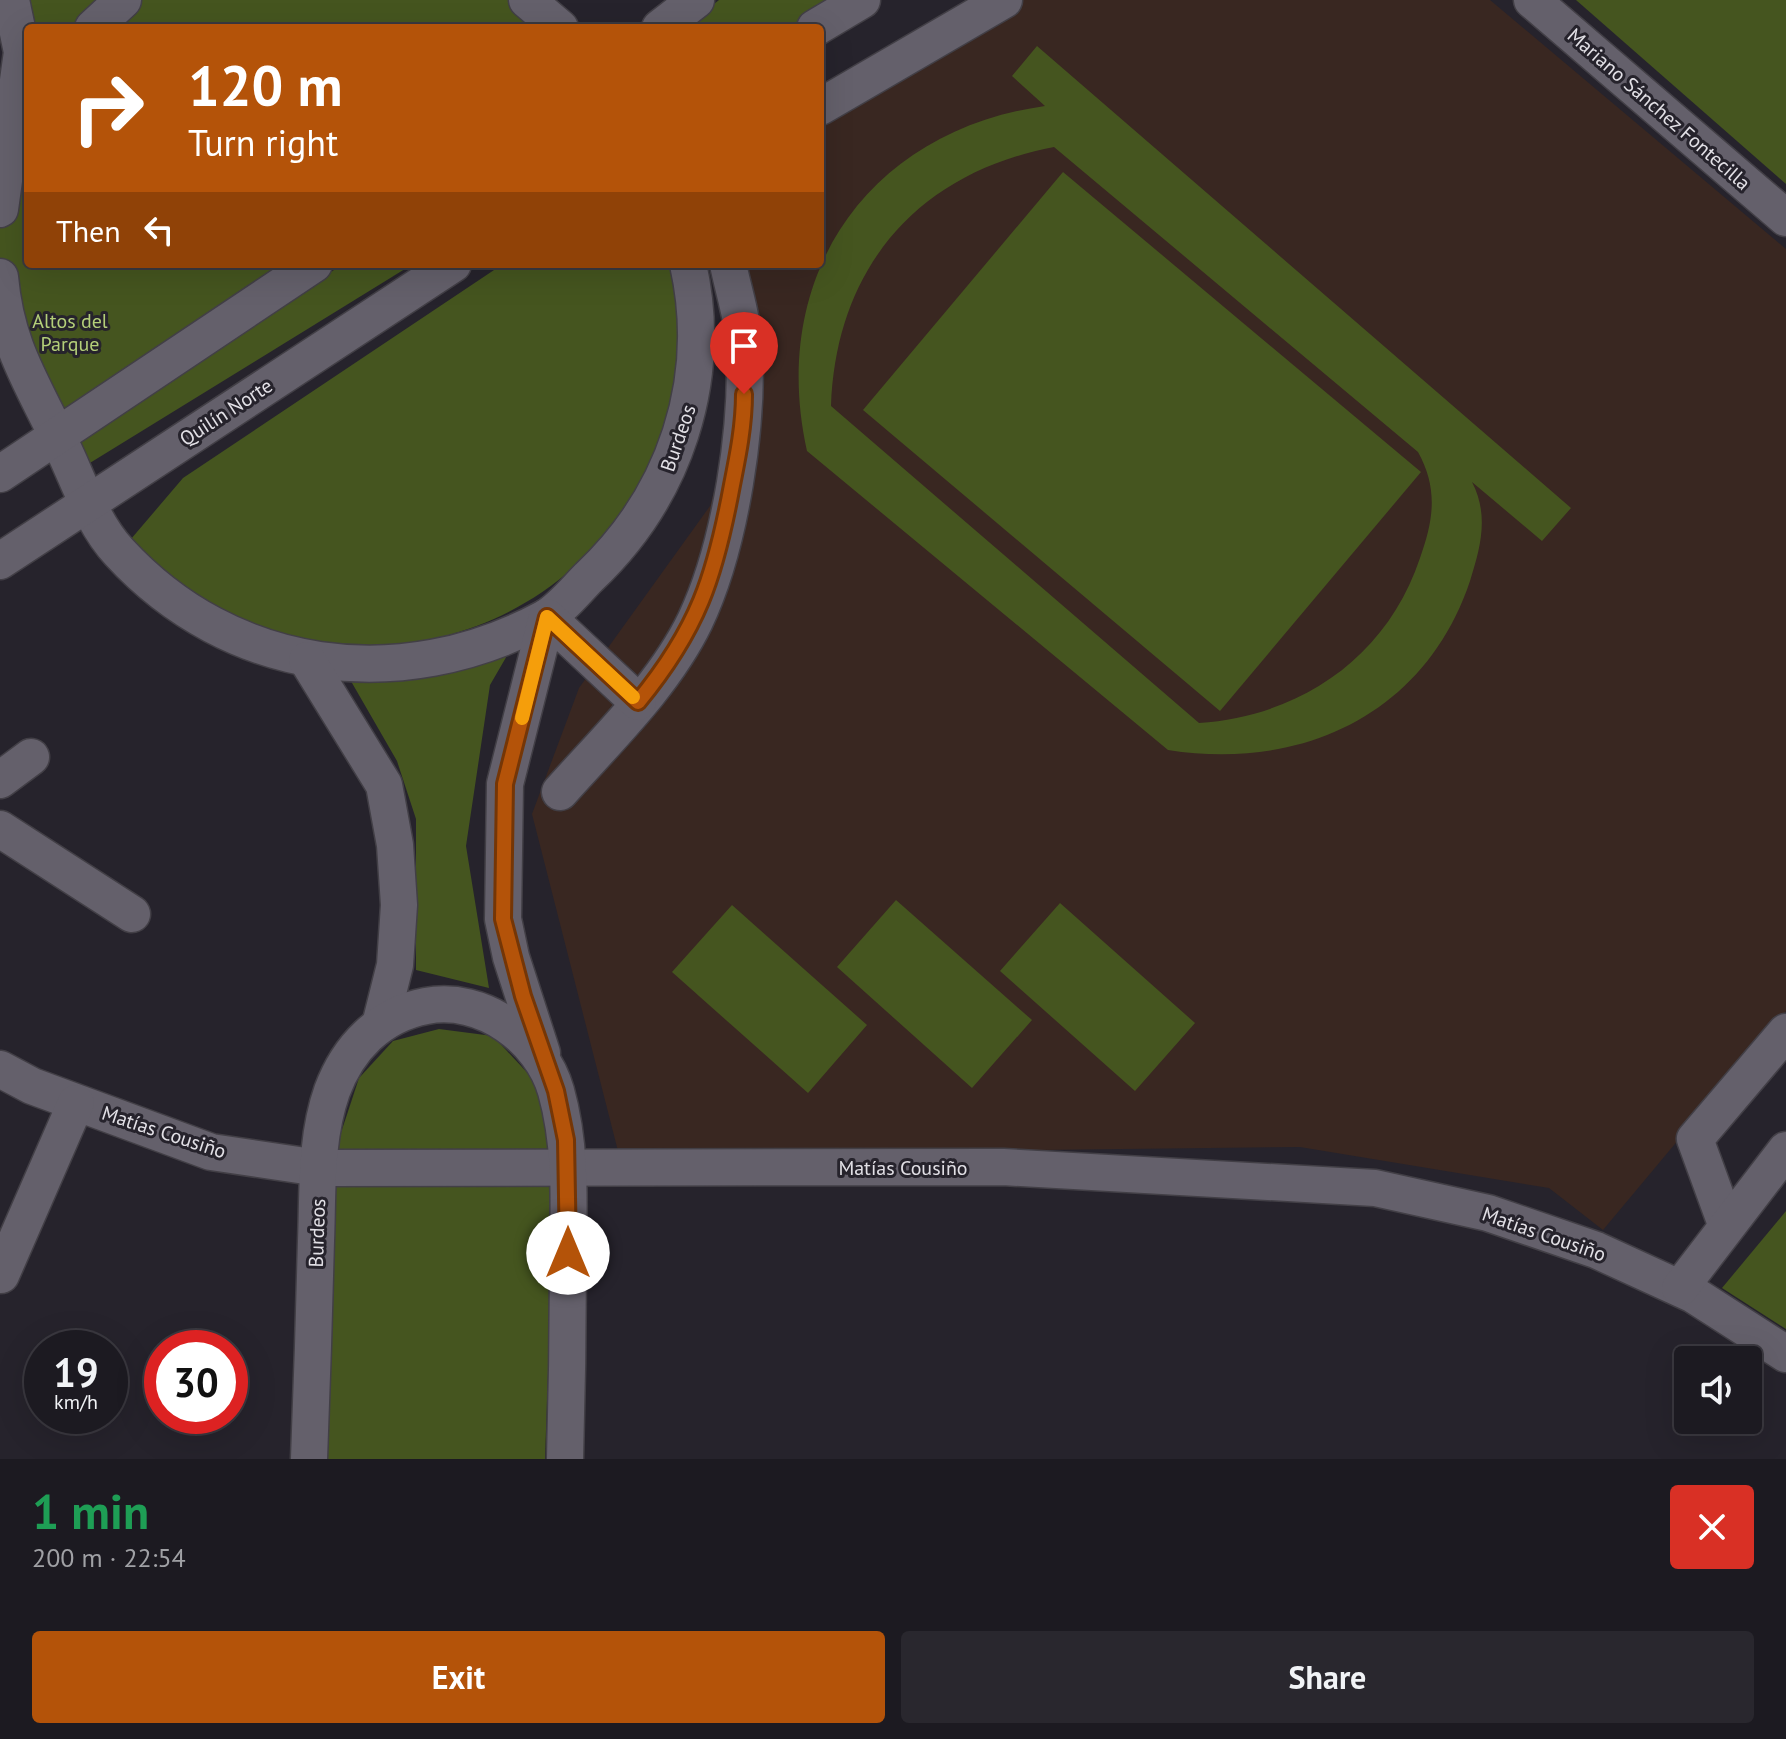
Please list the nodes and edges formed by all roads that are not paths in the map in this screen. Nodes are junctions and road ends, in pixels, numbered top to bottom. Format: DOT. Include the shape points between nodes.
graph roads {
  1 [pos="11,0"];
  2 [pos="123,0"];
  3 [pos="527,0"];
  4 [pos="696,0"];
  5 [pos="862,0"];
  6 [pos="1004,0"];
  7 [pos="1532,0"];
  8 [pos="97,24"];
  9 [pos="555,24"];
  10 [pos="665,24"];
  11 [pos="822,24"];
  12 [pos="824,105"];
  13 [pos="24,119"];
  14 [pos="8,159"];
  15 [pos="0,209"];
  16 [pos="1786,218"];
  17 [pos="308,268"];
  18 [pos="447,268"];
  19 [pos="689,268"];
  20 [pos="729,268"];
  21 [pos="0,277"];
  22 [pos="57,434"];
  23 [pos="0,474"];
  24 [pos="90,502"];
  25 [pos="0,561"];
  26 [pos="547,617"];
  27 [pos="307,660"];
  28 [pos="638,702"];
  29 [pos="31,757"];
  30 [pos="0,780"];
  31 [pos="560,792"];
  32 [pos="0,829"];
  33 [pos="132,914"];
  34 [pos="380,1025"];
  35 [pos="1786,1032"];
  36 [pos="0,1069"];
  37 [pos="551,1077"];
  38 [pos="76,1103"];
  39 [pos="1786,1150"];
  40 [pos="319,1168"];
  41 [pos="569,1168"];
  42 [pos="1726,1224"];
  43 [pos="1,1275"];
  44 [pos="1680,1288"];
  45 [pos="1786,1354"];
  46 [pos="309,1459"];
  47 [pos="565,1459"];
  1 -- 14 [label="street" via="22,52"];
  2 -- 8 [label="street"];
  3 -- 9 [label="street"];
  4 -- 10 [label="street"];
  5 -- 11 [label="street"];
  6 -- 12 [label="street"];
  7 -- 16 [label="street, Mariano Sánchez Fontecilla"];
  13 -- 14 [label="street"];
  14 -- 15 [label="street"];
  17 -- 22 [label="street"];
  18 -- 24 [label="street, Quilín Norte"];
  19 -- 26 [label="street, Burdeos" via="697,305 694,391 668,474 620,547"];
  20 -- 28 [label="street" via="744,339 744,422 718,562 695,621"];
  21 -- 22 [label="street" via="11,342"];
  22 -- 23 [label="street"];
  22 -- 24 [label="street, Burdeos"];
  24 -- 25 [label="street, Quilín Norte"];
  24 -- 27 [label="street, Burdeos" via="117,551 157,590 215,628"];
  26 -- 27 [label="street, Burdeos" via="479,646 394,665"];
  26 -- 28 [label="street"];
  26 -- 37 [label="street, Burdeos" via="505,784 503,919"];
  27 -- 34 [label="street" via="384,785 399,905 395,965"];
  28 -- 31 [label="street"];
  29 -- 30 [label="street"];
  32 -- 33 [label="street"];
  34 -- 37 [label="street, Burdeos" via="428,1005 478,1010 524,1039"];
  34 -- 40 [label="street, Burdeos" via="357,1046 338,1076 325,1115"];
  35 -- 42 [label="street" via="1695,1139"];
  36 -- 38 [label="street, Matías Cousiño"];
  37 -- 41 [label="street, Burdeos"];
  38 -- 40 [label="street, Matías Cousiño" via="211,1152"];
  38 -- 43 [label="street"];
  39 -- 42 [label="street"];
  40 -- 41 [label="street, Matías Cousiño"];
  40 -- 46 [label="street, Burdeos"];
  41 -- 44 [label="street, Matías Cousiño" via="1003,1167 1375,1188 1503,1218 1596,1250"];
  41 -- 47 [label="street, Burdeos"];
  42 -- 44 [label="street"];
  44 -- 45 [label="street, Matías Cousiño"];
}
